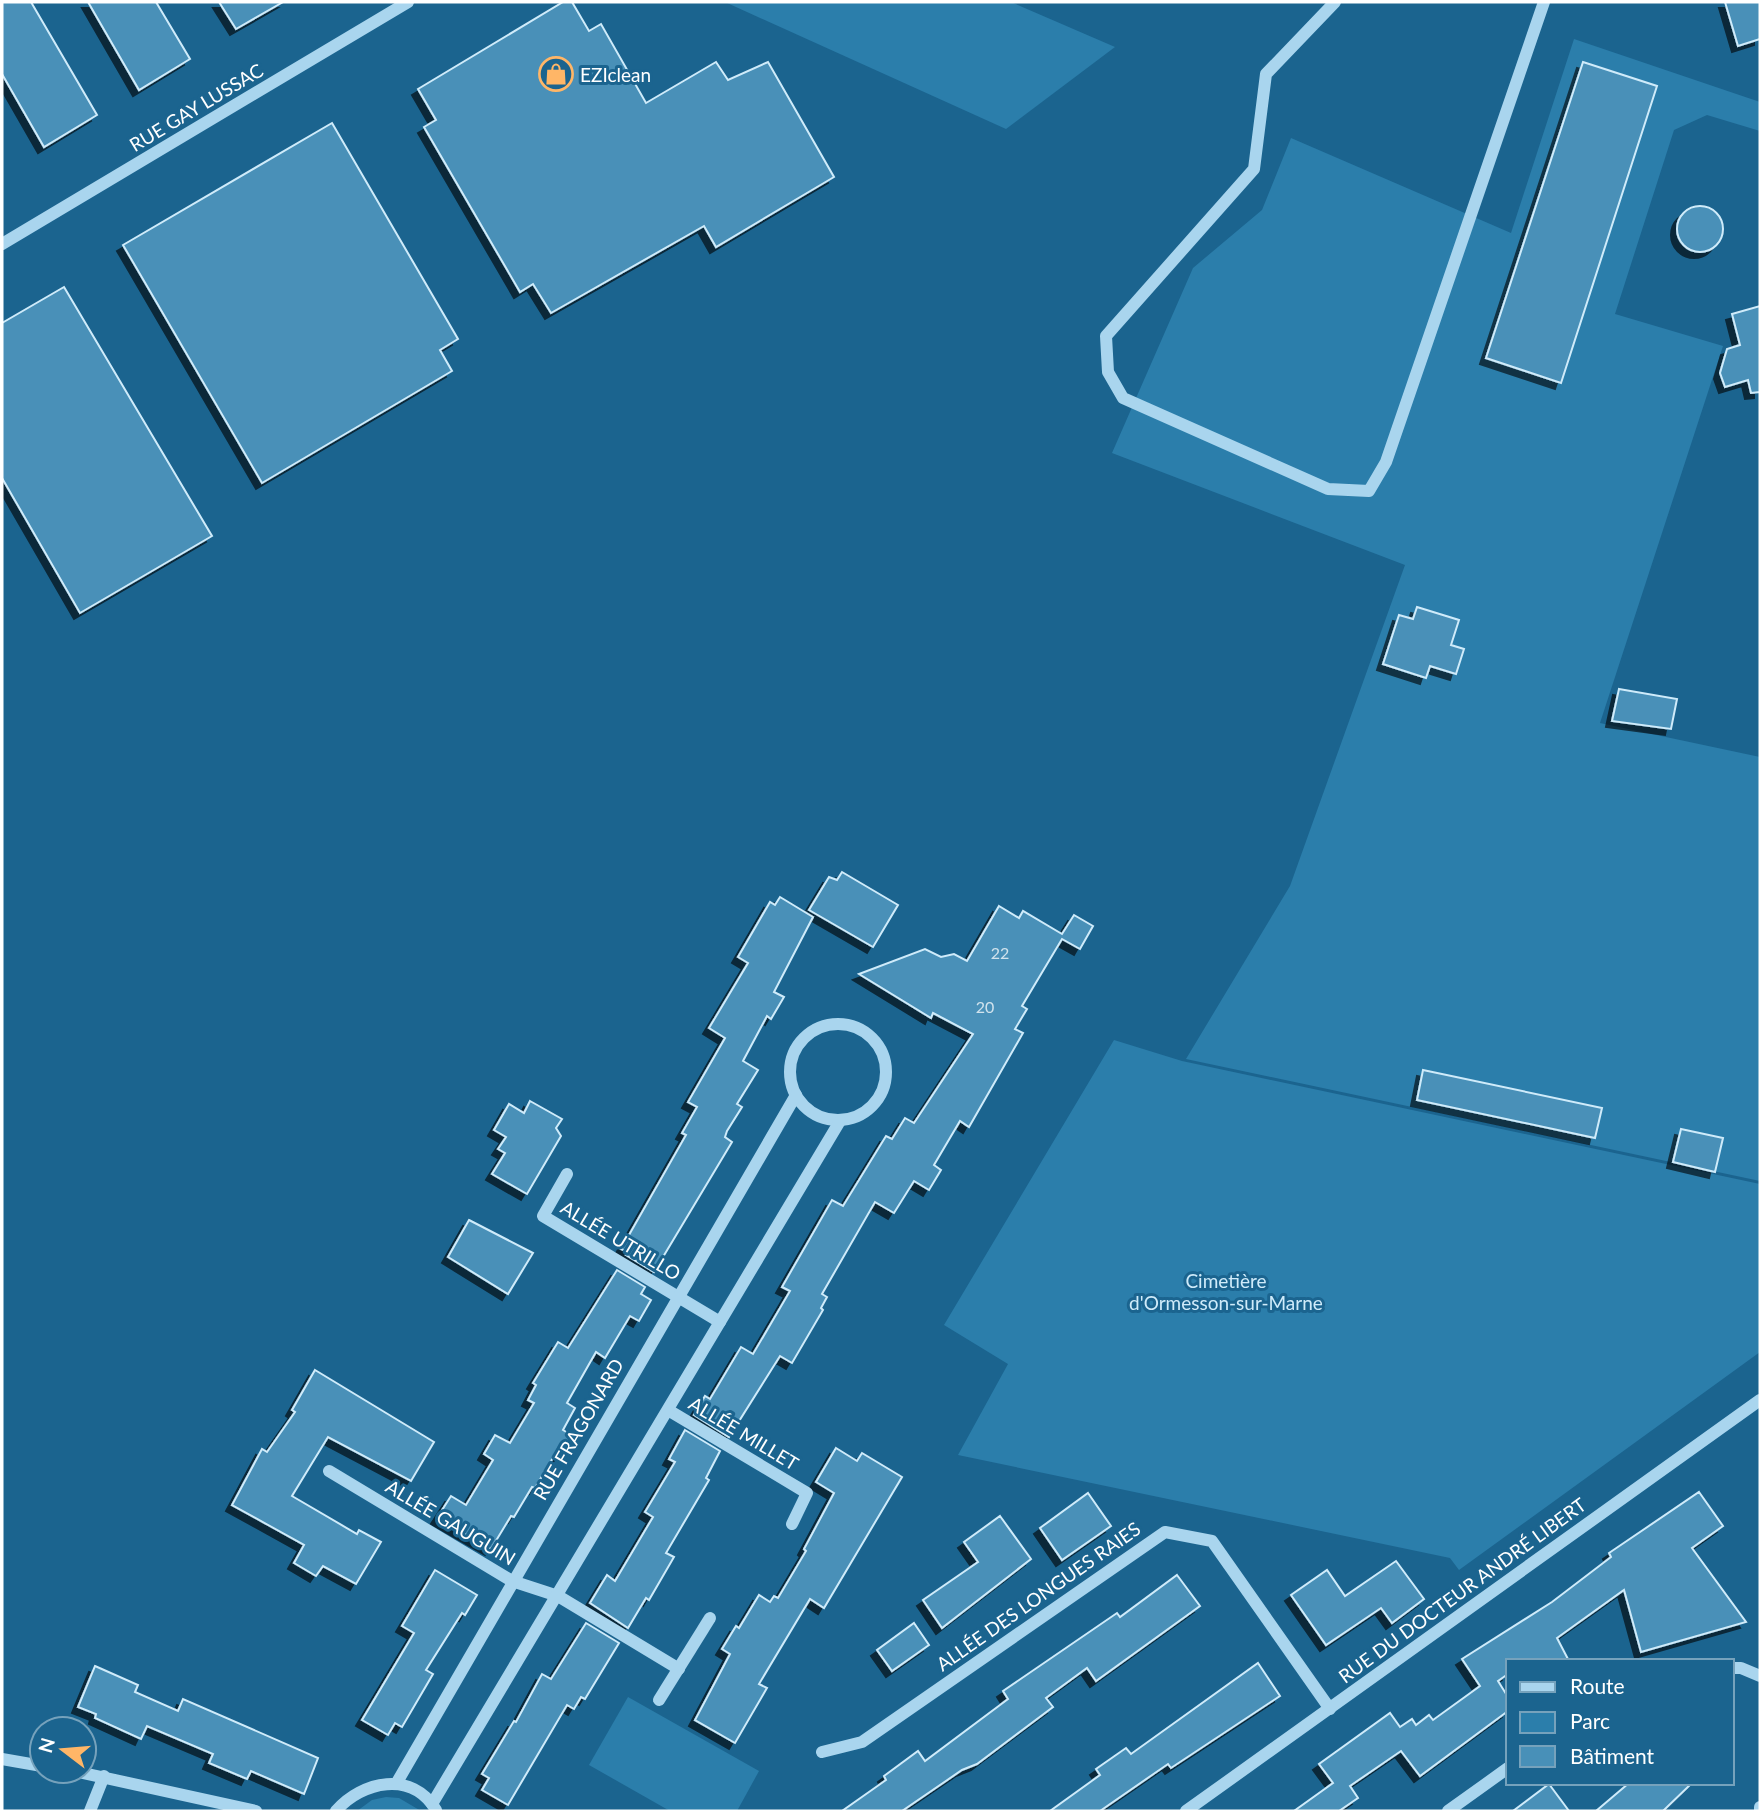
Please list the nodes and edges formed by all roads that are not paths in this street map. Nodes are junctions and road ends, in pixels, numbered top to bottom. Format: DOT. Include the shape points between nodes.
graph roads {
  1 [pos="408,2"];
  2 [pos="1335,2"];
  3 [pos="1544,2"];
  4 [pos="2,244"];
  5 [pos="796,1096"];
  6 [pos="840,1121"];
  7 [pos="568,1174"];
  8 [pos="678,1297"];
  9 [pos="720,1322"];
  10 [pos="1760,1400"];
  11 [pos="668,1410"];
  12 [pos="329,1471"];
  13 [pos="792,1524"];
  14 [pos="512,1581"];
  15 [pos="558,1597"];
  16 [pos="710,1618"];
  17 [pos="1734,1668"];
  18 [pos="679,1669"];
  19 [pos="1760,1677"];
  20 [pos="659,1700"];
  21 [pos="1330,1709"];
  22 [pos="822,1752"];
  23 [pos="2,1759"];
  24 [pos="28,1764"];
  25 [pos="1506,1769"];
  26 [pos="98,1775"];
  27 [pos="104,1776"];
  28 [pos="396,1784"];
  29 [pos="434,1808"];
  30 [pos="90,1811"];
  31 [pos="257,1811"];
  32 [pos="336,1811"];
  33 [pos="1186,1811"];
  34 [pos="1448,1811"];
  1 -- 4 [label="street, RUE GAY LUSSAC"];
  2 -- 3 [label="street" via="1266,74 1254,169 1106,336 1108,372 1123,398 1328,489 1369,491 1386,461"];
  5 -- 6 [label="street" via="806,1109"];
  5 -- 6 [label="street" via="790,1077 792,1057 813,1031 834,1024 850,1025 870,1036 882,1051 886,1083 877,1102 862,1114"];
  5 -- 8 [label="street, RUE FRAGONARD"];
  6 -- 9 [label="street"];
  7 -- 8 [label="street, ALLÉE UTRILLO" via="543,1216"];
  8 -- 9 [label="street, ALLÉE UTRILLO"];
  8 -- 14 [label="street, RUE FRAGONARD"];
  9 -- 11 [label="street"];
  10 -- 21 [label="street, RUE DU DOCTEUR ANDRÉ LIBERT"];
  11 -- 13 [label="street, ALLÉE MILLET" via="807,1493"];
  11 -- 15 [label="street"];
  12 -- 14 [label="street, ALLÉE GAUGUIN"];
  14 -- 15 [label="street, ALLÉE GAUGUIN"];
  14 -- 28 [label="street, RUE FRAGONARD"];
  15 -- 18 [label="street, ALLÉE GAUGUIN"];
  15 -- 29 [label="street"];
  16 -- 18 [label="street"];
  17 -- 19 [label="street"];
  18 -- 20 [label="street"];
  21 -- 22 [label="street, ALLÉE DES LONGUES RAIES" via="1212,1541 1165,1532 862,1742"];
  21 -- 33 [label="street, RUE DU DOCTEUR ANDRÉ LIBERT"];
  23 -- 24 [label="street"];
  25 -- 34 [label="street"];
  26 -- 27 [label="street"];
  27 -- 30 [label="street"];
  27 -- 31 [label="street"];
  28 -- 29 [label="street" via="422,1795"];
  28 -- 32 [label="street" via="362,1789"];
}
